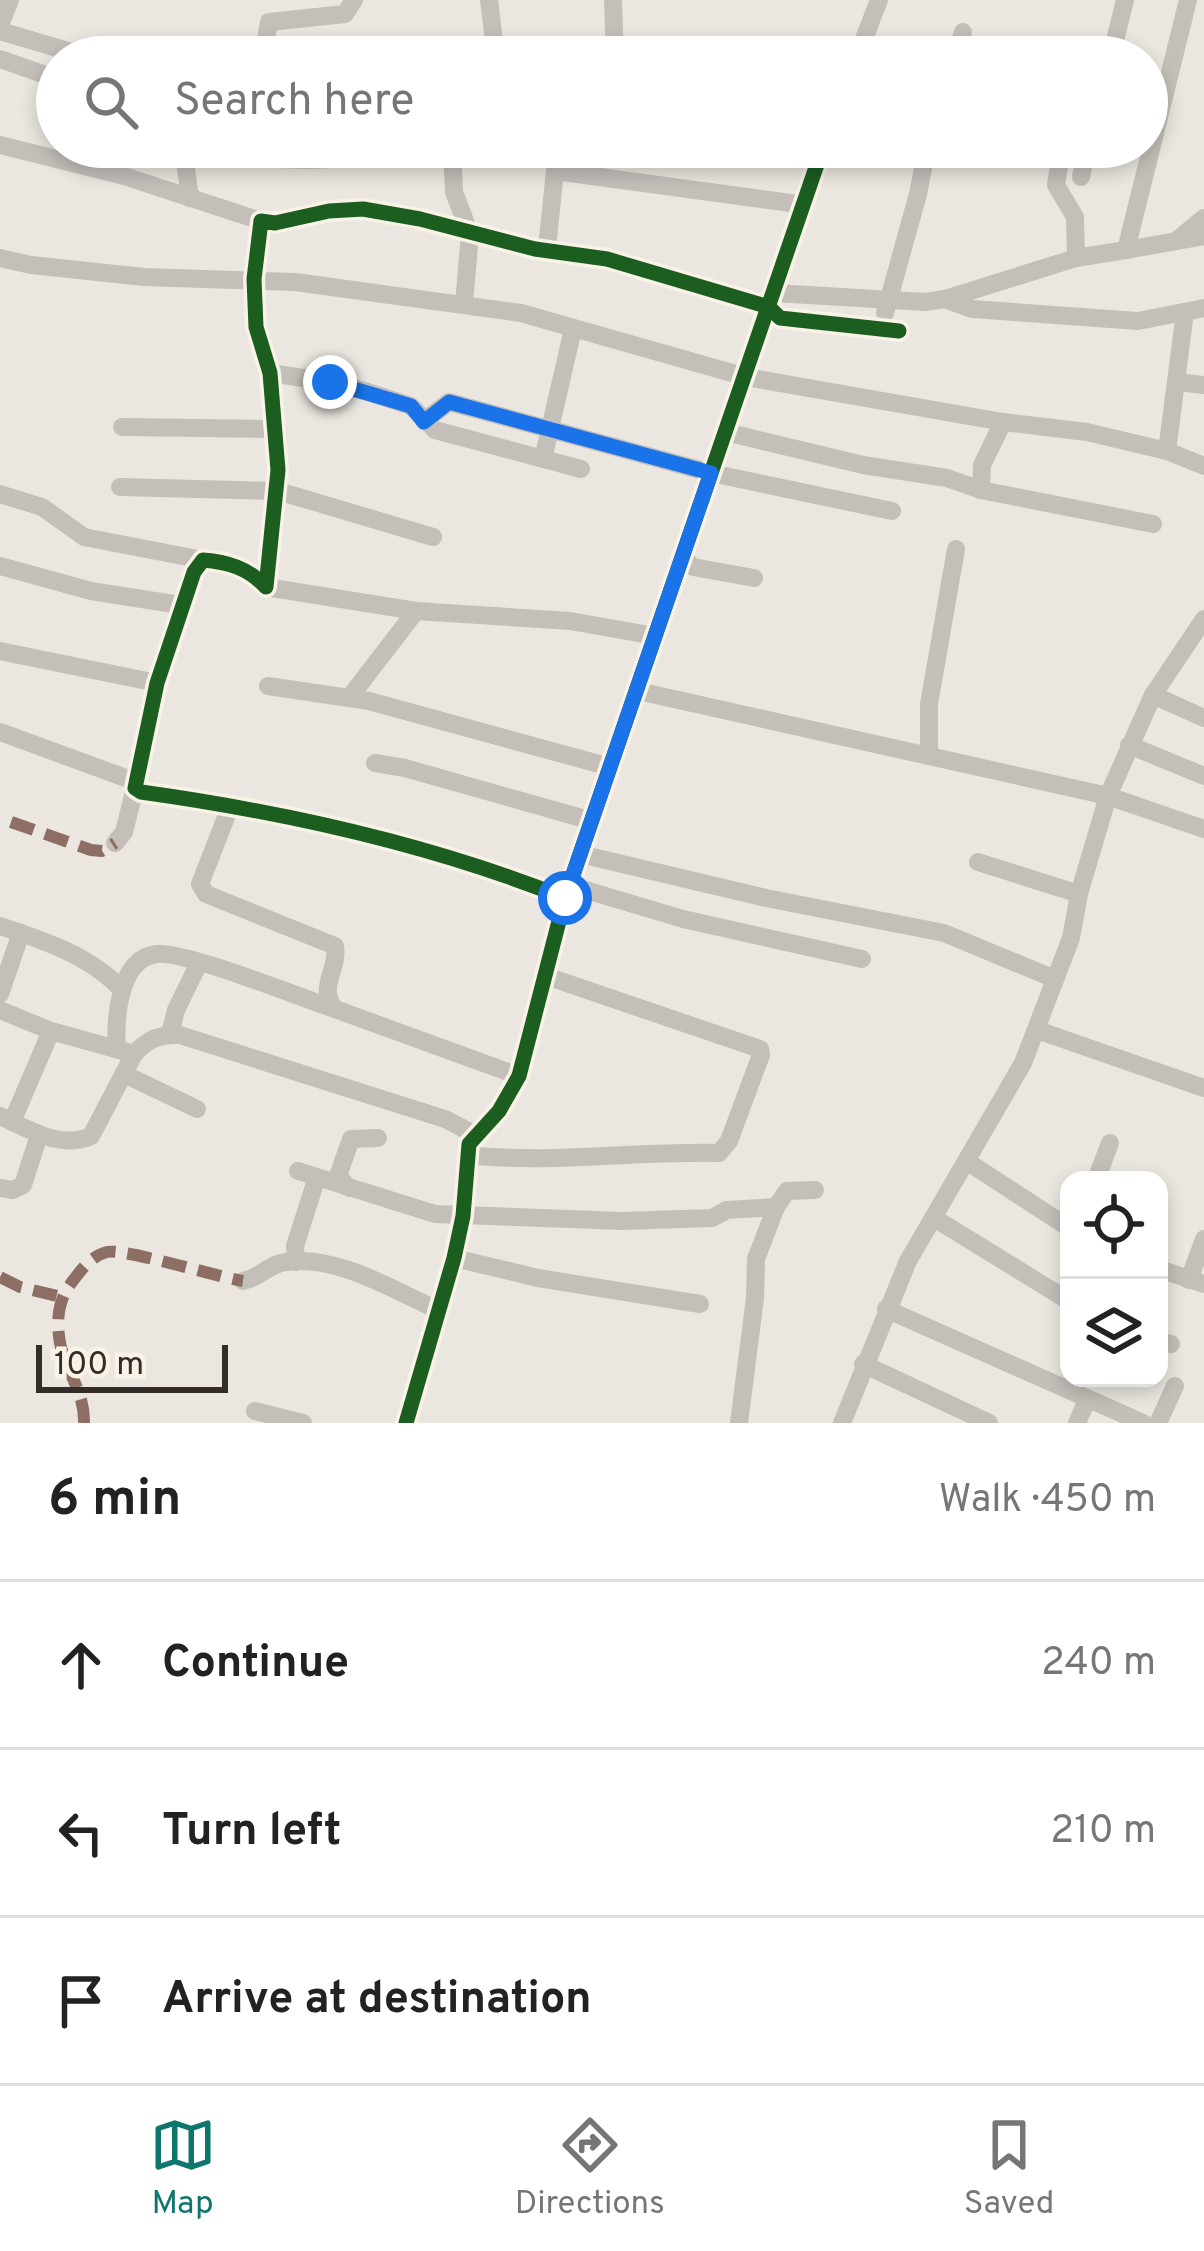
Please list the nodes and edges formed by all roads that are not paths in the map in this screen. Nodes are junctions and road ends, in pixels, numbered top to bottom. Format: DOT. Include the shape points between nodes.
graph roads {
  1 [pos="10,0"];
  2 [pos="355,0"];
  3 [pos="489,0"];
  4 [pos="613,0"];
  5 [pos="879,0"];
  6 [pos="1125,0"];
  7 [pos="1189,0"];
  8 [pos="0,28"];
  9 [pos="963,32"];
  10 [pos="267,36"];
  11 [pos="493,36"];
  12 [pos="614,36"];
  13 [pos="864,36"];
  14 [pos="962,36"];
  15 [pos="1116,36"];
  16 [pos="36,40"];
  17 [pos="0,60"];
  18 [pos="36,72"];
  19 [pos="1168,83"];
  20 [pos="0,145"];
  21 [pos="36,154"];
  22 [pos="92,168"];
  23 [pos="186,168"];
  24 [pos="453,168"];
  25 [pos="555,168"];
  26 [pos="814,168"];
  27 [pos="922,168"];
  28 [pos="1059,168"];
  29 [pos="1083,168"];
  30 [pos="1147,168"];
  31 [pos="555,171"];
  32 [pos="1081,177"];
  33 [pos="190,198"];
  34 [pos="805,205"];
  35 [pos="1204,218"];
  36 [pos="261,221"];
  37 [pos="470,234"];
  38 [pos="1204,236"];
  39 [pos="1176,241"];
  40 [pos="547,248"];
  41 [pos="1126,250"];
  42 [pos="1076,257"];
  43 [pos="0,258"];
  44 [pos="254,279"];
  45 [pos="945,299"];
  46 [pos="772,300"];
  47 [pos="888,301"];
  48 [pos="464,304"];
  49 [pos="1195,310"];
  50 [pos="573,329"];
  51 [pos="270,373"];
  52 [pos="746,376"];
  53 [pos="1178,382"];
  54 [pos="1204,385"];
  55 [pos="424,422"];
  56 [pos="1004,422"];
  57 [pos="122,427"];
  58 [pos="552,428"];
  59 [pos="274,429"];
  60 [pos="726,432"];
  61 [pos="1167,451"];
  62 [pos="543,459"];
  63 [pos="1204,468"];
  64 [pos="581,470"];
  65 [pos="711,473"];
  66 [pos="1204,480"];
  67 [pos="120,487"];
  68 [pos="981,490"];
  69 [pos="278,491"];
  70 [pos="0,494"];
  71 [pos="892,512"];
  72 [pos="1153,524"];
  73 [pos="434,537"];
  74 [pos="956,549"];
  75 [pos="683,557"];
  76 [pos="203,560"];
  77 [pos="0,566"];
  78 [pos="754,578"];
  79 [pos="266,586"];
  80 [pos="180,605"];
  81 [pos="416,610"];
  82 [pos="1204,619"];
  83 [pos="655,636"];
  84 [pos="1185,648"];
  85 [pos="0,650"];
  86 [pos="1204,659"];
  87 [pos="157,683"];
  88 [pos="268,686"];
  89 [pos="638,691"];
  90 [pos="1153,695"];
  91 [pos="349,698"];
  92 [pos="1204,718"];
  93 [pos="0,732"];
  94 [pos="1129,746"];
  95 [pos="929,756"];
  96 [pos="375,763"];
  97 [pos="610,766"];
  98 [pos="1204,776"];
  99 [pos="135,784"];
  100 [pos="1108,796"];
  101 [pos="230,808"];
  102 [pos="592,820"];
  103 [pos="1204,830"];
  104 [pos="115,843"];
  105 [pos="580,854"];
  106 [pos="978,862"];
  107 [pos="567,892"];
  108 [pos="1078,894"];
  109 [pos="793,904"];
  110 [pos="0,926"];
  111 [pos="21,933"];
  112 [pos="787,940"];
  113 [pos="862,959"];
  114 [pos="200,963"];
  115 [pos="543,975"];
  116 [pos="1055,979"];
  117 [pos="122,990"];
  118 [pos="0,994"];
  119 [pos="0,1010"];
  120 [pos="335,1010"];
  121 [pos="1037,1030"];
  122 [pos="51,1031"];
  123 [pos="170,1034"];
  124 [pos="125,1052"];
  125 [pos="124,1074"];
  126 [pos="519,1076"];
  127 [pos="1204,1088"];
  128 [pos="196,1109"];
  129 [pos="6,1119"];
  130 [pos="39,1135"];
  131 [pos="476,1135"];
  132 [pos="379,1138"];
  133 [pos="1110,1143"];
  134 [pos="466,1155"];
  135 [pos="968,1162"];
  136 [pos="1099,1171"];
  137 [pos="0,1188"];
  138 [pos="350,1188"];
  139 [pos="815,1190"];
  140 [pos="776,1207"];
  141 [pos="464,1216"];
  142 [pos="934,1218"];
  143 [pos="1060,1222"];
  144 [pos="1204,1239"];
  145 [pos="454,1258"];
  146 [pos="296,1262"];
  147 [pos="1168,1272"];
  148 [pos="243,1281"];
  149 [pos="1197,1282"];
  150 [pos="1060,1295"];
  151 [pos="700,1304"];
  152 [pos="886,1309"];
  153 [pos="440,1311"];
  154 [pos="863,1364"];
  155 [pos="1175,1386"];
  156 [pos="1087,1400"];
  157 [pos="255,1411"];
  158 [pos="303,1423"];
  159 [pos="406,1423"];
  160 [pos="739,1423"];
  161 [pos="842,1423"];
  162 [pos="989,1423"];
  163 [pos="1077,1423"];
  164 [pos="1142,1423"];
  165 [pos="1158,1423"];
  1 -- 8 [label="street"];
  2 -- 10 [label="street" via="345,14 269,22"];
  3 -- 11 [label="street"];
  4 -- 12 [label="street"];
  5 -- 13 [label="street"];
  6 -- 15 [label="street"];
  7 -- 19 [label="street"];
  8 -- 16 [label="street"];
  9 -- 14 [label="street"];
  17 -- 18 [label="street"];
  20 -- 21 [label="street"];
  22 -- 33 [label="street"];
  23 -- 33 [label="street"];
  24 -- 37 [label="street"];
  25 -- 31 [label="street"];
  26 -- 34 [label="street"];
  27 -- 47 [label="street"];
  28 -- 42 [label="street" via="1056,184 1075,217"];
  29 -- 32 [label="street"];
  30 -- 41 [label="street"];
  31 -- 34 [label="street"];
  31 -- 40 [label="street"];
  33 -- 36 [label="street"];
  34 -- 46 [label="street"];
  35 -- 39 [label="street"];
  36 -- 37 [label="street" via="363,209"];
  36 -- 44 [label="street"];
  37 -- 40 [label="street"];
  37 -- 48 [label="street"];
  38 -- 39 [label="street"];
  39 -- 41 [label="street"];
  40 -- 46 [label="street"];
  41 -- 42 [label="street"];
  42 -- 45 [label="street"];
  43 -- 44 [label="street" via="144,277"];
  44 -- 48 [label="street"];
  44 -- 51 [label="street"];
  45 -- 47 [label="street"];
  45 -- 49 [label="street" via="972,309 1119,320"];
  46 -- 47 [label="street"];
  46 -- 47 [label="street" via="780,318 890,330"];
  46 -- 52 [label="street"];
  48 -- 50 [label="street"];
  49 -- 53 [label="street"];
  50 -- 52 [label="street"];
  50 -- 58 [label="street"];
  51 -- 55 [label="street" via="368,392 411,406"];
  51 -- 59 [label="street"];
  52 -- 56 [label="street"];
  52 -- 60 [label="street"];
  53 -- 54 [label="street"];
  53 -- 61 [label="street"];
  55 -- 58 [label="street" via="449,402"];
  55 -- 62 [label="street"];
  56 -- 61 [label="street"];
  56 -- 68 [label="street" via="982,465"];
  57 -- 59 [label="street"];
  58 -- 62 [label="street"];
  58 -- 65 [label="street"];
  59 -- 69 [label="street"];
  60 -- 65 [label="street"];
  60 -- 68 [label="street"];
  61 -- 63 [label="street"];
  62 -- 64 [label="street"];
  63 -- 66 [label="street"];
  65 -- 71 [label="street"];
  65 -- 75 [label="street"];
  67 -- 69 [label="street"];
  68 -- 72 [label="street"];
  69 -- 73 [label="street"];
  69 -- 79 [label="street"];
  70 -- 76 [label="street" via="42,507 84,537"];
  74 -- 95 [label="street" via="929,704"];
  75 -- 78 [label="street" via="693,567"];
  75 -- 83 [label="street"];
  76 -- 79 [label="street" via="253,573"];
  76 -- 80 [label="street"];
  77 -- 80 [label="street"];
  79 -- 81 [label="street"];
  80 -- 87 [label="street"];
  81 -- 83 [label="street"];
  81 -- 91 [label="street"];
  82 -- 84 [label="street"];
  83 -- 89 [label="street"];
  84 -- 86 [label="street"];
  84 -- 90 [label="street"];
  85 -- 87 [label="street"];
  87 -- 99 [label="street"];
  88 -- 91 [label="street"];
  89 -- 95 [label="street"];
  89 -- 97 [label="street"];
  90 -- 92 [label="street"];
  90 -- 94 [label="street"];
  91 -- 97 [label="street"];
  93 -- 99 [label="street"];
  94 -- 98 [label="street"];
  94 -- 100 [label="street"];
  95 -- 100 [label="street"];
  96 -- 102 [label="street"];
  97 -- 102 [label="street"];
  99 -- 101 [label="street" via="141,792"];
  99 -- 104 [label="street"];
  100 -- 103 [label="street"];
  100 -- 108 [label="street"];
  101 -- 107 [label="street" via="418,846"];
  101 -- 120 [label="street" via="202,889 335,946 326,989"];
  102 -- 105 [label="street"];
  105 -- 107 [label="street"];
  105 -- 109 [label="street"];
  106 -- 108 [label="street"];
  107 -- 112 [label="street"];
  107 -- 115 [label="street"];
  108 -- 116 [label="street"];
  109 -- 112 [label="street"];
  109 -- 116 [label="street" via="944,933"];
  110 -- 111 [label="street"];
  111 -- 117 [label="street" via="97,968"];
  111 -- 118 [label="street"];
  112 -- 113 [label="street"];
  114 -- 117 [label="street" via="155,954 141,960"];
  114 -- 120 [label="street"];
  114 -- 123 [label="street"];
  115 -- 126 [label="street"];
  115 -- 134 [label="street" via="760,1049 729,1141 719,1154"];
  116 -- 121 [label="street"];
  117 -- 124 [label="street" via="115,1024"];
  119 -- 122 [label="street"];
  120 -- 126 [label="street"];
  121 -- 127 [label="street"];
  121 -- 135 [label="street"];
  122 -- 124 [label="street"];
  122 -- 129 [label="street"];
  123 -- 124 [label="street"];
  123 -- 131 [label="street"];
  124 -- 125 [label="street"];
  125 -- 128 [label="street"];
  125 -- 130 [label="street" via="91,1136 77,1142"];
  126 -- 131 [label="street"];
  129 -- 130 [label="street"];
  130 -- 137 [label="street" via="23,1185"];
  131 -- 134 [label="street"];
  132 -- 138 [label="street" via="350,1138 338,1176"];
  133 -- 136 [label="street"];
  134 -- 141 [label="street"];
  135 -- 142 [label="street"];
  135 -- 143 [label="street"];
  138 -- 141 [label="street"];
  138 -- 146 [label="street" via="308,1174"];
  139 -- 140 [label="street" via="788,1191"];
  140 -- 141 [label="street" via="622,1221"];
  140 -- 160 [label="street" via="755,1258"];
  141 -- 145 [label="street"];
  142 -- 150 [label="street"];
  142 -- 152 [label="street"];
  144 -- 149 [label="street"];
  145 -- 151 [label="street"];
  145 -- 153 [label="street"];
  146 -- 148 [label="street"];
  146 -- 153 [label="street" via="348,1272"];
  147 -- 149 [label="street"];
  152 -- 154 [label="street"];
  152 -- 156 [label="street"];
  153 -- 159 [label="street"];
  154 -- 161 [label="street"];
  154 -- 162 [label="street"];
  155 -- 165 [label="street"];
  156 -- 163 [label="street"];
  156 -- 164 [label="street"];
  157 -- 158 [label="street"];
}
